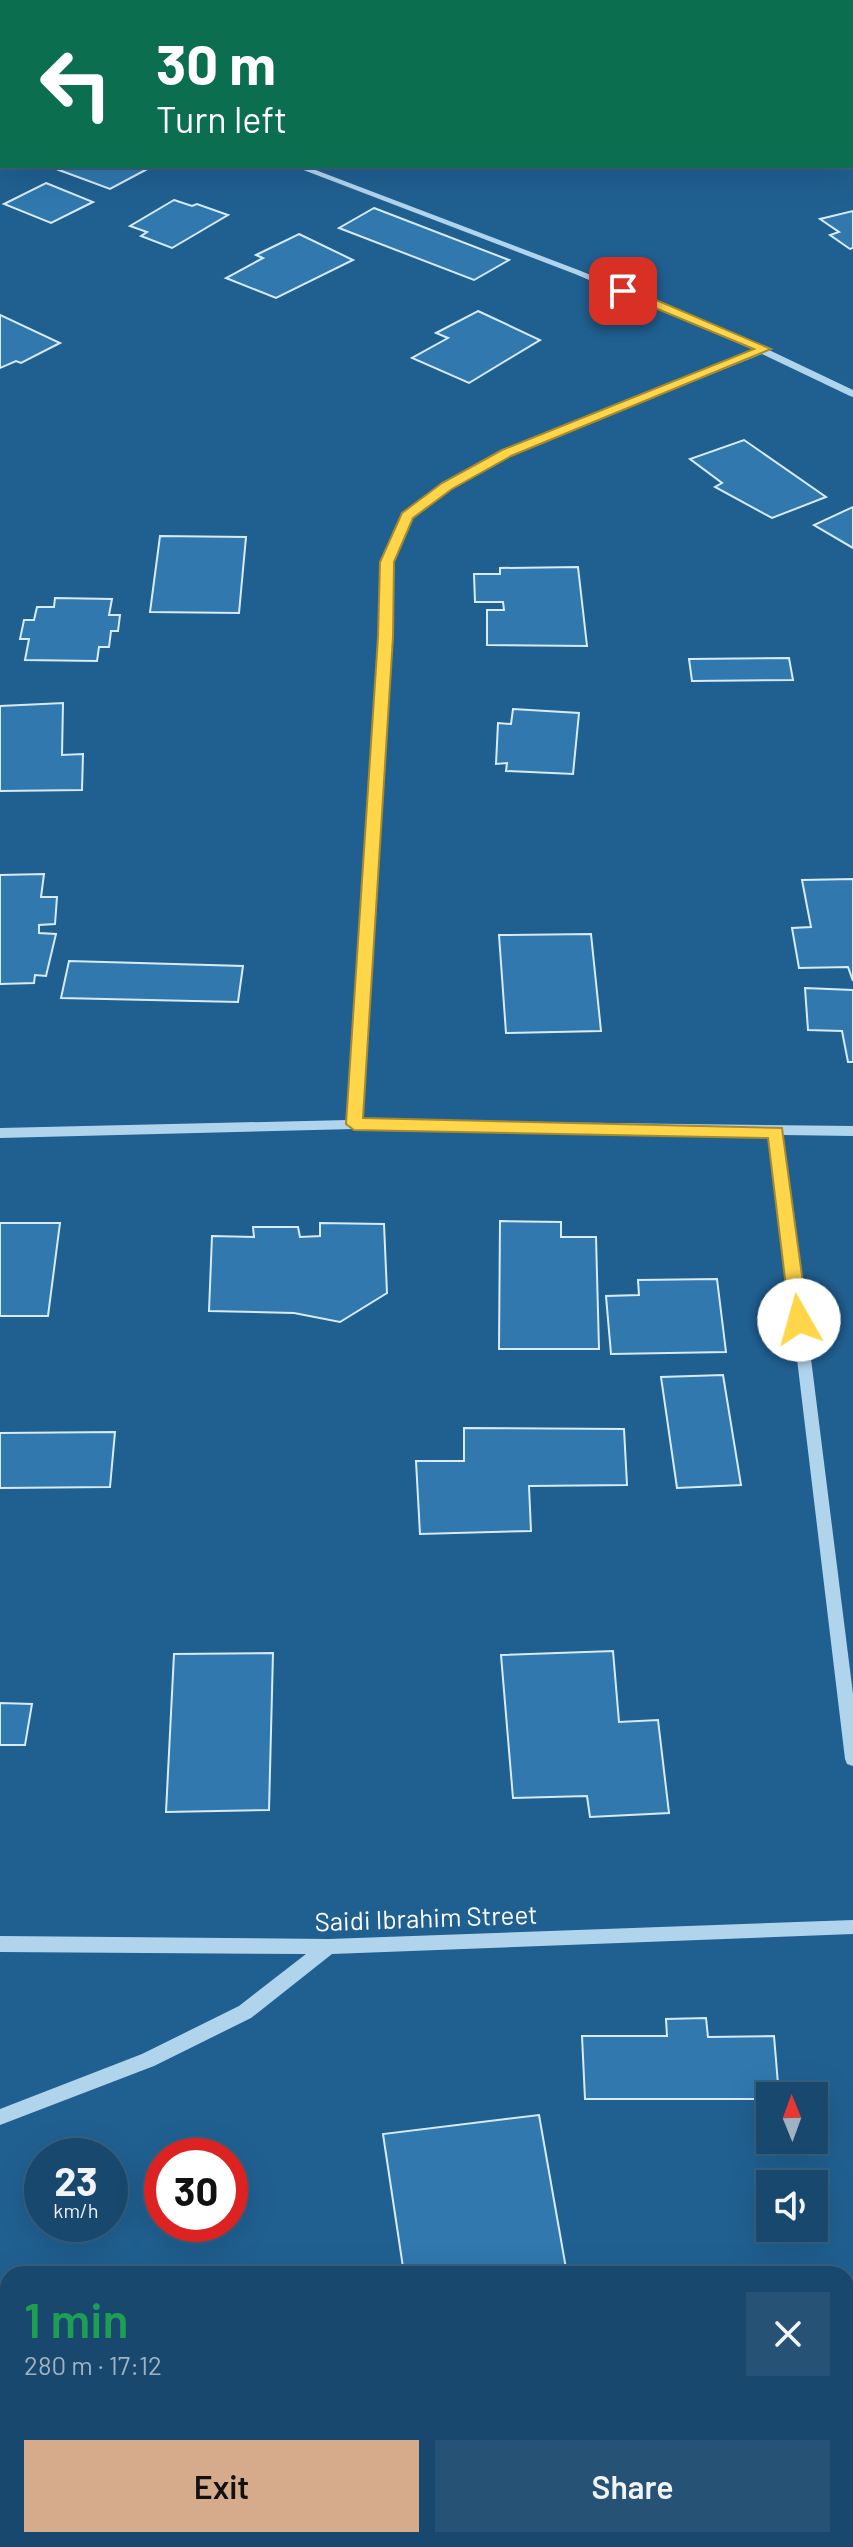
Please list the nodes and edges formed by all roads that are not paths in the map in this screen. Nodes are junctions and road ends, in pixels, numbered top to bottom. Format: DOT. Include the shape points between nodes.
graph roads {
  1 [pos="302,168"];
  2 [pos="765,349"];
  3 [pos="853,394"];
  4 [pos="354,1124"];
  5 [pos="853,1131"];
  6 [pos="776,1132"];
  7 [pos="0,1133"];
  8 [pos="853,1759"];
  9 [pos="853,1927"];
  10 [pos="0,1944"];
  11 [pos="329,1947"];
  12 [pos="0,2117"];
  1 -- 2 [label="street"];
  2 -- 3 [label="street"];
  2 -- 4 [label="street" via="506,453 407,516 387,562"];
  4 -- 6 [label="street"];
  4 -- 7 [label="street"];
  5 -- 6 [label="street"];
  6 -- 8 [label="street"];
  9 -- 11 [label="street, Saidi Ibrahim Street"];
  10 -- 11 [label="street, Saidi Ibrahim Street"];
  11 -- 12 [label="street" via="245,2012 148,2060"];
}
